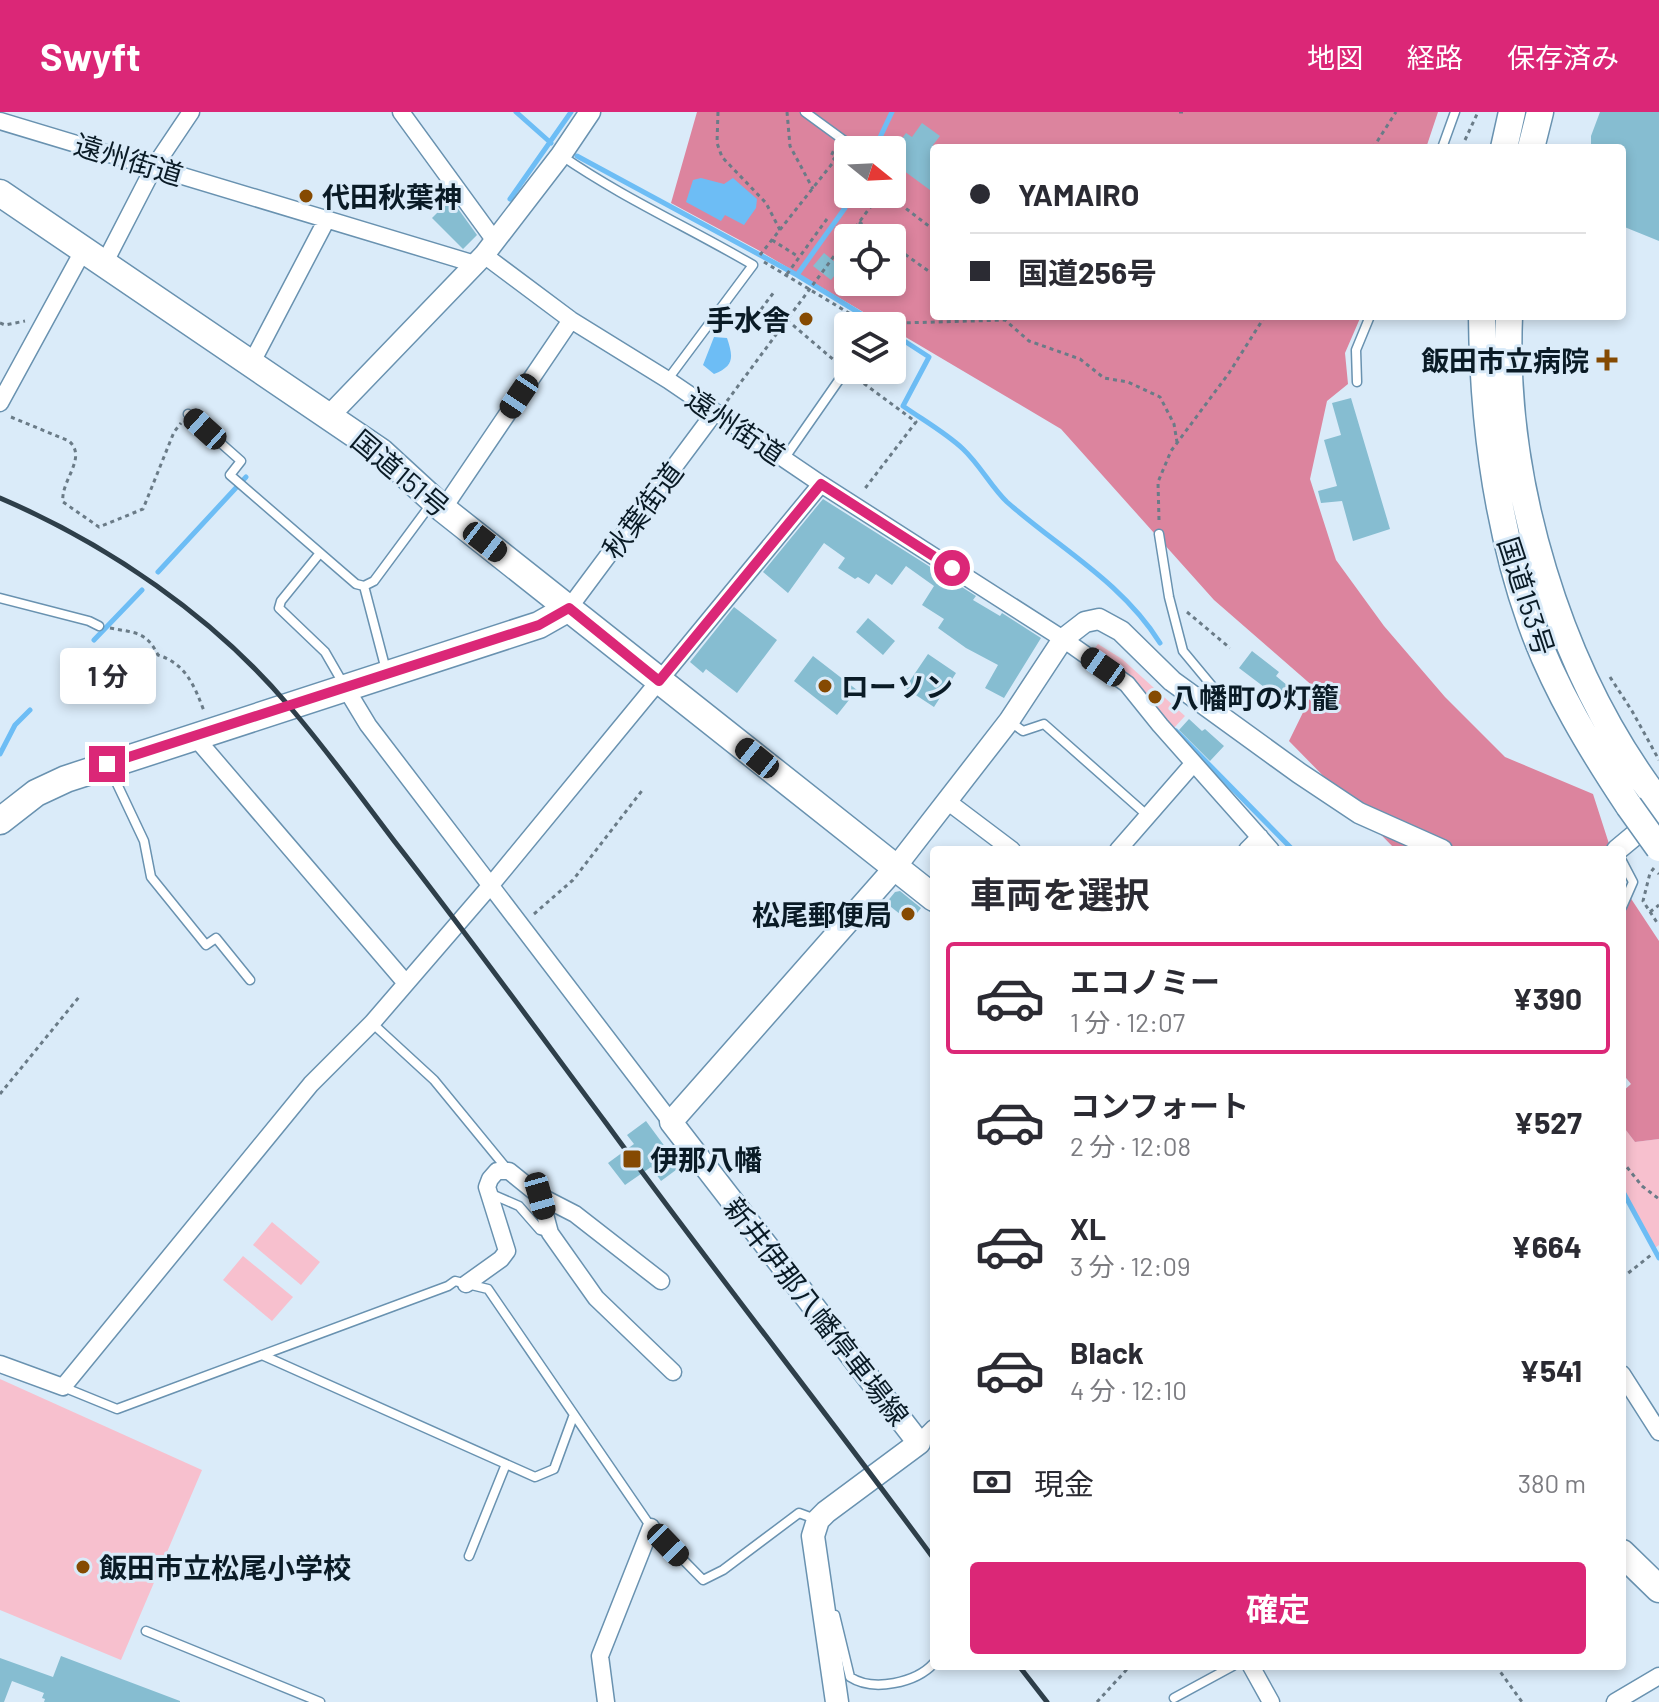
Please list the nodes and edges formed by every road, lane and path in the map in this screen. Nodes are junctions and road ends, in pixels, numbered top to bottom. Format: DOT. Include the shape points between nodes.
graph roads {
  1 [pos="191,112"];
  2 [pos="401,112"];
  3 [pos="590,112"];
  4 [pos="718,112"];
  5 [pos="787,112"];
  6 [pos="805,112"];
  7 [pos="1396,112"];
  8 [pos="1455,112"];
  9 [pos="1478,112"];
  10 [pos="1512,112"];
  11 [pos="1540,112"];
  12 [pos="0,121"];
  13 [pos="838,136"];
  14 [pos="1465,140"];
  15 [pos="1376,144"];
  16 [pos="1443,144"];
  17 [pos="1505,144"];
  18 [pos="1532,144"];
  19 [pos="561,155"];
  20 [pos="834,161"];
  21 [pos="154,167"];
  22 [pos="813,189"];
  23 [pos="0,193"];
  24 [pos="870,208"];
  25 [pos="905,208"];
  26 [pos="327,219"];
  27 [pos="827,219"];
  28 [pos="859,222"];
  29 [pos="862,224"];
  30 [pos="930,227"];
  31 [pos="781,230"];
  32 [pos="772,240"];
  33 [pos="485,253"];
  34 [pos="761,253"];
  35 [pos="906,255"];
  36 [pos="94,257"];
  37 [pos="799,257"];
  38 [pos="757,258"];
  39 [pos="930,272"];
  40 [pos="788,273"];
  41 [pos="810,289"];
  42 [pos="774,292"];
  43 [pos="571,320"];
  44 [pos="787,320"];
  45 [pos="958,320"];
  46 [pos="1006,320"];
  47 [pos="1262,320"];
  48 [pos="1368,320"];
  49 [pos="1482,320"];
  50 [pos="1509,320"];
  51 [pos="709,323"];
  52 [pos="251,364"];
  53 [pos="668,380"];
  54 [pos="1357,382"];
  55 [pos="836,384"];
  56 [pos="3,409"];
  57 [pos="716,413"];
  58 [pos="188,414"];
  59 [pos="329,416"];
  60 [pos="1177,442"];
  61 [pos="784,459"];
  62 [pos="821,484"];
  63 [pos="438,504"];
  64 [pos="853,505"];
  65 [pos="1159,534"];
  66 [pos="320,553"];
  67 [pos="364,586"];
  68 [pos="1169,597"];
  69 [pos="0,598"];
  70 [pos="569,608"];
  71 [pos="99,626"];
  72 [pos="119,630"];
  73 [pos="1063,639"];
  74 [pos="1230,648"];
  75 [pos="387,674"];
  76 [pos="1610,677"];
  77 [pos="659,681"];
  78 [pos="345,687"];
  79 [pos="1216,714"];
  80 [pos="1009,721"];
  81 [pos="203,733"];
  82 [pos="1659,761"];
  83 [pos="107,764"];
  84 [pos="1193,764"];
  85 [pos="644,788"];
  86 [pos="947,801"];
  87 [pos="1657,803"];
  88 [pos="1148,816"];
  89 [pos="0,821"];
  90 [pos="1266,844"];
  91 [pos="1007,846"];
  92 [pos="1122,846"];
  93 [pos="1433,846"];
  94 [pos="1621,846"];
  95 [pos="1659,848"];
  96 [pos="1659,862"];
  97 [pos="895,868"];
  98 [pos="1626,868"];
  99 [pos="491,885"];
  100 [pos="930,895"];
  101 [pos="1626,898"];
  102 [pos="1659,905"];
  103 [pos="1650,912"];
  104 [pos="1658,924"];
  105 [pos="521,925"];
  106 [pos="250,980"];
  107 [pos="405,982"];
  108 [pos="79,997"];
  109 [pos="372,1023"];
  110 [pos="0,1094"];
  111 [pos="671,1122"];
  112 [pos="1626,1166"];
  113 [pos="509,1171"];
  114 [pos="488,1192"];
  115 [pos="540,1196"];
  116 [pos="1659,1199"];
  117 [pos="550,1233"];
  118 [pos="1651,1255"];
  119 [pos="1626,1275"];
  120 [pos="661,1281"];
  121 [pos="466,1284"];
  122 [pos="262,1355"];
  123 [pos="0,1364"];
  124 [pos="673,1372"];
  125 [pos="1626,1380"];
  126 [pos="63,1387"];
  127 [pos="573,1417"];
  128 [pos="1659,1432"];
  129 [pos="926,1435"];
  130 [pos="506,1464"];
  131 [pos="818,1520"];
  132 [pos="651,1527"];
  133 [pos="469,1556"];
  134 [pos="1626,1557"];
  135 [pos="1659,1589"];
  136 [pos="821,1601"];
  137 [pos="146,1631"];
  138 [pos="930,1667"];
  139 [pos="1126,1670"];
  140 [pos="1226,1670"];
  141 [pos="1253,1670"];
  142 [pos="1499,1670"];
  143 [pos="1659,1676"];
  144 [pos="1174,1698"];
  145 [pos="320,1702"];
  146 [pos="606,1702"];
  147 [pos="837,1702"];
  148 [pos="1097,1702"];
  149 [pos="1271,1702"];
  150 [pos="1522,1702"];
  151 [pos="1615,1702"];
  1 -- 21 [label="street"];
  2 -- 33 [label="street, 遠州街道"];
  3 -- 19 [label="street"];
  4 -- 31 [label="path" via="722,157 766,203"];
  5 -- 22 [label="path" via="790,146"];
  6 -- 13 [label="lane"];
  7 -- 15 [label="path"];
  8 -- 16 [label="lane"];
  9 -- 14 [label="path"];
  10 -- 17 [label="highway"];
  11 -- 18 [label="highway"];
  12 -- 21 [label="street, 遠州街道"];
  19 -- 33 [label="street"];
  19 -- 51 [label="lane" via="602,184 753,265"];
  20 -- 22 [label="path"];
  21 -- 26 [label="street, 遠州街道"];
  21 -- 36 [label="street"];
  22 -- 31 [label="path"];
  23 -- 36 [label="highway, 国道151号"];
  24 -- 28 [label="path"];
  25 -- 30 [label="path"];
  26 -- 33 [label="street, 遠州街道"];
  26 -- 52 [label="street"];
  27 -- 37 [label="path"];
  28 -- 29 [label="path"];
  28 -- 41 [label="path"];
  31 -- 32 [label="path"];
  32 -- 34 [label="path"];
  32 -- 37 [label="path"];
  33 -- 43 [label="street, 遠州街道"];
  33 -- 59 [label="street"];
  35 -- 39 [label="path"];
  36 -- 52 [label="highway, 国道151号"];
  36 -- 56 [label="street"];
  37 -- 40 [label="path"];
  38 -- 40 [label="path"];
  40 -- 41 [label="path"];
  41 -- 44 [label="path"];
  41 -- 45 [label="path" via="867,324"];
  42 -- 51 [label="path" via="759,312"];
  43 -- 53 [label="street, 遠州街道"];
  43 -- 63 [label="street"];
  44 -- 57 [label="path"];
  44 -- 64 [label="path" via="916,422"];
  46 -- 60 [label="path" via="1029,341 1080,359 1104,378 1160,397"];
  47 -- 60 [label="path"];
  48 -- 54 [label="lane" via="1356,350"];
  49 -- 95 [label="highway, 国道153号, bridge" via="1489,448 1532,626 1597,758"];
  50 -- 87 [label="highway, 国道153号" via="1515,450 1533,534 1577,661"];
  51 -- 53 [label="lane"];
  52 -- 59 [label="highway, 国道151号"];
  53 -- 57 [label="street, 遠州街道"];
  55 -- 61 [label="lane"];
  56 -- 58 [label="path" via="76,447 63,502 99,527 143,509 174,432"];
  57 -- 61 [label="street, 遠州街道"];
  57 -- 70 [label="street, 秋葉街道"];
  58 -- 66 [label="lane" via="241,461 231,476"];
  59 -- 63 [label="highway, 国道151号" via="381,452"];
  60 -- 65 [label="path" via="1158,482"];
  61 -- 62 [label="street, 遠州街道"];
  62 -- 64 [label="street, 遠州街道"];
  62 -- 77 [label="street"];
  63 -- 67 [label="lane" via="374,581"];
  63 -- 70 [label="highway, 国道151号"];
  64 -- 73 [label="street, 遠州街道"];
  65 -- 68 [label="lane"];
  66 -- 67 [label="lane"];
  66 -- 78 [label="lane" via="279,608 325,652"];
  67 -- 75 [label="lane"];
  68 -- 74 [label="path"];
  68 -- 79 [label="lane" via="1183,651 1222,698"];
  69 -- 71 [label="lane"];
  70 -- 75 [label="highway" via="539,625"];
  70 -- 77 [label="highway, 国道151号"];
  72 -- 81 [label="path" via="150,639 158,655 190,677"];
  73 -- 79 [label="street" via="1085,622 1099,619 1111,624"];
  73 -- 80 [label="street"];
  73 -- 84 [label="street, 遠州街道" via="1127,684"];
  75 -- 78 [label="highway"];
  76 -- 82 [label="path"];
  77 -- 97 [label="highway, 国道151号"];
  77 -- 99 [label="street"];
  78 -- 81 [label="highway"];
  78 -- 99 [label="street" via="368,725"];
  79 -- 93 [label="street" via="1359,813"];
  80 -- 86 [label="street"];
  80 -- 88 [label="lane" via="1023,731 1044,724"];
  81 -- 83 [label="highway"];
  81 -- 107 [label="street"];
  83 -- 89 [label="highway" via="36,793"];
  83 -- 106 [label="lane" via="144,841 151,877 206,945 216,938"];
  84 -- 88 [label="street"];
  84 -- 90 [label="street, 遠州街道"];
  85 -- 105 [label="path" via="573,880"];
  86 -- 91 [label="street"];
  86 -- 97 [label="street"];
  87 -- 94 [label="street"];
  88 -- 92 [label="street"];
  96 -- 103 [label="path" via="1650,873 1643,901"];
  97 -- 100 [label="highway, 国道151号"];
  97 -- 111 [label="main road"];
  98 -- 101 [label="lane" via="1633,882"];
  99 -- 105 [label="street"];
  99 -- 107 [label="street"];
  102 -- 103 [label="path"];
  103 -- 104 [label="path"];
  105 -- 111 [label="street"];
  107 -- 109 [label="street"];
  108 -- 110 [label="path"];
  109 -- 113 [label="lane" via="434,1080"];
  109 -- 126 [label="street" via="311,1084"];
  111 -- 129 [label="main road, 新井伊那八幡停車場線"];
  112 -- 116 [label="path"];
  113 -- 114 [label="street" via="497,1171"];
  113 -- 115 [label="street"];
  114 -- 117 [label="lane" via="519,1206 540,1230"];
  114 -- 121 [label="street" via="507,1251"];
  115 -- 117 [label="street"];
  115 -- 120 [label="street" via="575,1214"];
  117 -- 124 [label="street" via="596,1298"];
  118 -- 119 [label="path"];
  121 -- 122 [label="lane" via="455,1281"];
  121 -- 127 [label="lane" via="488,1289"];
  122 -- 126 [label="lane" via="117,1409"];
  122 -- 130 [label="lane"];
  123 -- 126 [label="street"];
  125 -- 128 [label="street"];
  127 -- 130 [label="lane" via="554,1469 535,1477"];
  127 -- 132 [label="lane"];
  129 -- 131 [label="main road, 新井伊那八幡停車場線"];
  130 -- 133 [label="lane"];
  131 -- 132 [label="lane" via="799,1513 703,1580"];
  131 -- 136 [label="main road" via="813,1536"];
  132 -- 146 [label="street" via="600,1656"];
  134 -- 135 [label="highway"];
  136 -- 138 [label="lane" via="833,1609 850,1677 859,1683 904,1683"];
  136 -- 147 [label="main road"];
  137 -- 145 [label="lane"];
  139 -- 148 [label="path"];
  140 -- 144 [label="lane"];
  141 -- 149 [label="street"];
  142 -- 150 [label="path"];
  143 -- 151 [label="street"];
}
